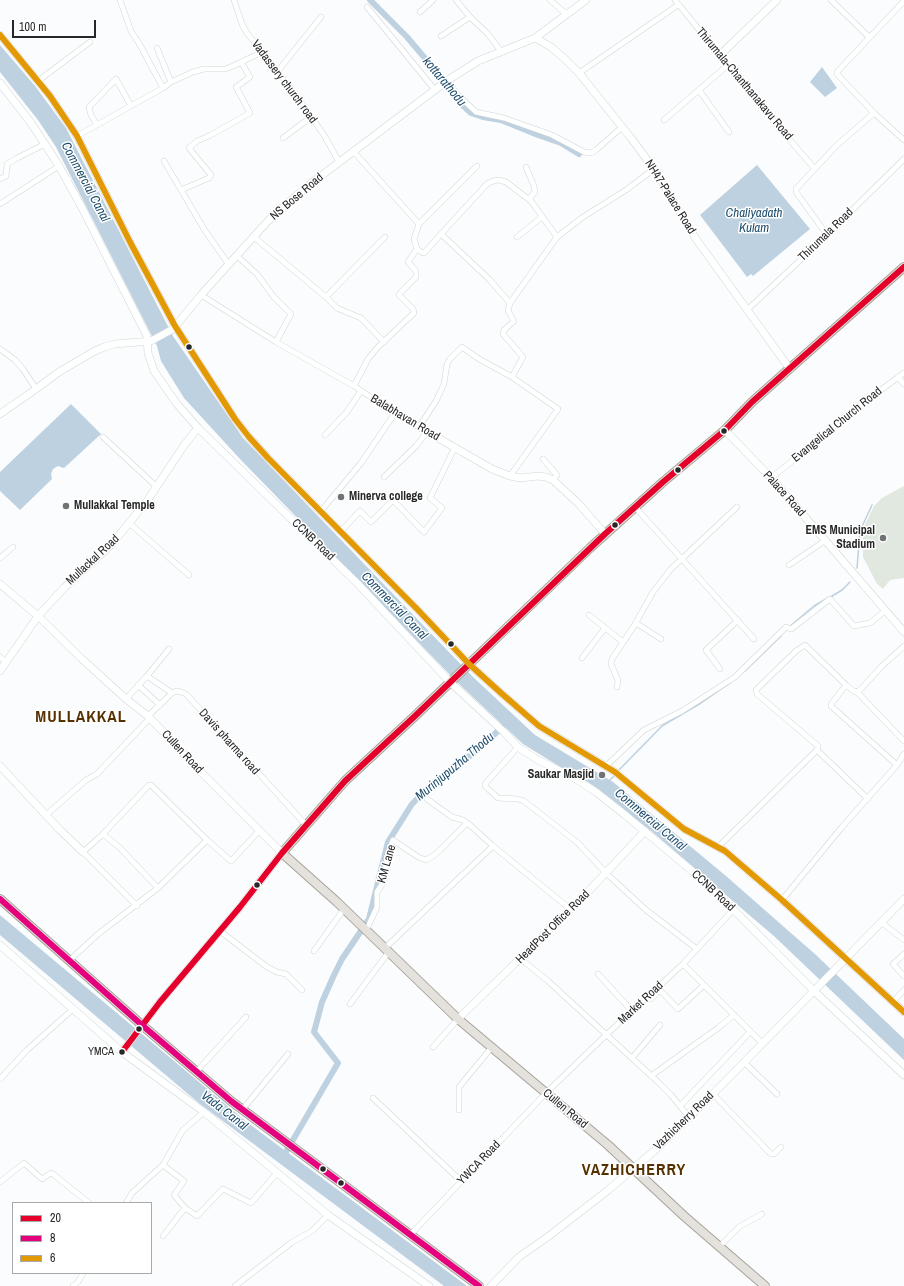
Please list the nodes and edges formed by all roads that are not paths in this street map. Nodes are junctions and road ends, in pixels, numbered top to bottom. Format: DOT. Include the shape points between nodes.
graph roads {
  1 [pos="120,0"];
  2 [pos="234,0"];
  3 [pos="433,0"];
  4 [pos="456,0"];
  5 [pos="550,0"];
  6 [pos="586,0"];
  7 [pos="675,0"];
  8 [pos="777,0"];
  9 [pos="831,0"];
  10 [pos="904,0"];
  11 [pos="678,5"];
  12 [pos="367,7"];
  13 [pos="420,12"];
  14 [pos="566,14"];
  15 [pos="321,17"];
  16 [pos="470,17"];
  17 [pos="0,35"];
  18 [pos="440,36"];
  19 [pos="869,37"];
  20 [pos="534,38"];
  21 [pos="90,42"];
  22 [pos="157,48"];
  23 [pos="501,51"];
  24 [pos="262,52"];
  25 [pos="720,55"];
  26 [pos="242,62"];
  27 [pos="728,65"];
  28 [pos="278,71"];
  29 [pos="579,74"];
  30 [pos="449,80"];
  31 [pos="38,81"];
  32 [pos="171,82"];
  33 [pos="1,86"];
  34 [pos="163,88"];
  35 [pos="438,88"];
  36 [pos="699,90"];
  37 [pos="131,106"];
  38 [pos="874,114"];
  39 [pos="311,117"];
  40 [pos="664,120"];
  41 [pos="96,125"];
  42 [pos="622,126"];
  43 [pos="729,132"];
  44 [pos="77,136"];
  45 [pos="283,138"];
  46 [pos="904,140"];
  47 [pos="45,144"];
  48 [pos="353,151"];
  49 [pos="904,159"];
  50 [pos="164,161"];
  51 [pos="339,162"];
  52 [pos="59,166"];
  53 [pos="477,166"];
  54 [pos="526,167"];
  55 [pos="814,168"];
  56 [pos="654,169"];
  57 [pos="0,179"];
  58 [pos="181,190"];
  59 [pos="529,200"];
  60 [pos="0,204"];
  61 [pos="542,217"];
  62 [pos="419,224"];
  63 [pos="441,234"];
  64 [pos="827,236"];
  65 [pos="254,237"];
  66 [pos="385,237"];
  67 [pos="517,237"];
  68 [pos="557,237"];
  69 [pos="417,249"];
  70 [pos="237,256"];
  71 [pos="229,265"];
  72 [pos="904,267"];
  73 [pos="201,295"];
  74 [pos="326,297"];
  75 [pos="510,303"];
  76 [pos="746,310"];
  77 [pos="174,327"];
  78 [pos="149,341"];
  79 [pos="276,342"];
  80 [pos="384,342"];
  81 [pos="0,349"];
  82 [pos="790,369"];
  83 [pos="904,373"];
  84 [pos="512,377"];
  85 [pos="898,377"];
  86 [pos="904,384"];
  87 [pos="354,386"];
  88 [pos="36,390"];
  89 [pos="361,391"];
  90 [pos="395,413"];
  91 [pos="0,414"];
  92 [pos="419,427"];
  93 [pos="198,428"];
  94 [pos="725,430"];
  95 [pos="427,432"];
  96 [pos="325,435"];
  97 [pos="103,437"];
  98 [pos="456,447"];
  99 [pos="543,459"];
  100 [pos="510,476"];
  101 [pos="384,477"];
  102 [pos="771,478"];
  103 [pos="553,480"];
  104 [pos="157,487"];
  105 [pos="635,507"];
  106 [pos="737,507"];
  107 [pos="321,511"];
  108 [pos="130,523"];
  109 [pos="341,530"];
  110 [pos="604,534"];
  111 [pos="826,540"];
  112 [pos="13,547"];
  113 [pos="0,558"];
  114 [pos="682,559"];
  115 [pos="789,565"];
  116 [pos="189,575"];
  117 [pos="0,584"];
  118 [pos="886,610"];
  119 [pos="589,615"];
  120 [pos="38,616"];
  121 [pos="738,620"];
  122 [pos="636,623"];
  123 [pos="605,628"];
  124 [pos="904,632"];
  125 [pos="661,639"];
  126 [pos="754,639"];
  127 [pos="623,642"];
  128 [pos="904,646"];
  129 [pos="170,649"];
  130 [pos="0,656"];
  131 [pos="582,658"];
  132 [pos="6,662"];
  133 [pos="468,665"];
  134 [pos="720,669"];
  135 [pos="0,671"];
  136 [pos="147,676"];
  137 [pos="451,682"];
  138 [pos="138,685"];
  139 [pos="846,685"];
  140 [pos="617,686"];
  141 [pos="857,692"];
  142 [pos="172,693"];
  143 [pos="126,699"];
  144 [pos="160,705"];
  145 [pos="149,717"];
  146 [pos="904,741"];
  147 [pos="518,747"];
  148 [pos="817,750"];
  149 [pos="904,754"];
  150 [pos="897,765"];
  151 [pos="0,766"];
  152 [pos="606,766"];
  153 [pos="427,799"];
  154 [pos="868,799"];
  155 [pos="46,815"];
  156 [pos="467,823"];
  157 [pos="306,825"];
  158 [pos="259,831"];
  159 [pos="645,832"];
  160 [pos="103,834"];
  161 [pos="207,840"];
  162 [pos="493,846"];
  163 [pos="718,847"];
  164 [pos="83,852"];
  165 [pos="282,853"];
  166 [pos="606,873"];
  167 [pos="158,888"];
  168 [pos="0,899"];
  169 [pos="782,900"];
  170 [pos="903,901"];
  171 [pos="137,906"];
  172 [pos="344,909"];
  173 [pos="570,909"];
  174 [pos="733,910"];
  175 [pos="881,922"];
  176 [pos="363,928"];
  177 [pos="220,931"];
  178 [pos="904,940"];
  179 [pos="0,945"];
  180 [pos="697,949"];
  181 [pos="314,951"];
  182 [pos="386,951"];
  183 [pos="904,954"];
  184 [pos="846,958"];
  185 [pos="521,959"];
  186 [pos="70,960"];
  187 [pos="683,964"];
  188 [pos="598,974"];
  189 [pos="904,976"];
  190 [pos="704,985"];
  191 [pos="816,989"];
  192 [pos="302,990"];
  193 [pos="904,990"];
  194 [pos="651,999"];
  195 [pos="893,1002"];
  196 [pos="350,1004"];
  197 [pos="73,1009"];
  198 [pos="632,1011"];
  199 [pos="904,1012"];
  200 [pos="734,1015"];
  201 [pos="246,1017"];
  202 [pos="458,1019"];
  203 [pos="660,1025"];
  204 [pos="142,1027"];
  205 [pos="750,1032"];
  206 [pos="606,1035"];
  207 [pos="762,1043"];
  208 [pos="433,1048"];
  209 [pos="492,1048"];
  210 [pos="123,1050"];
  211 [pos="288,1054"];
  212 [pos="632,1058"];
  213 [pos="744,1062"];
  214 [pos="196,1071"];
  215 [pos="904,1075"];
  216 [pos="651,1076"];
  217 [pos="0,1079"];
  218 [pos="546,1093"];
  219 [pos="713,1094"];
  220 [pos="777,1094"];
  221 [pos="373,1098"];
  222 [pos="680,1106"];
  223 [pos="242,1109"];
  224 [pos="459,1110"];
  225 [pos="204,1112"];
  226 [pos="689,1117"];
  227 [pos="782,1147"];
  228 [pos="163,1164"];
  229 [pos="634,1168"];
  230 [pos="277,1173"];
  231 [pos="0,1182"];
  232 [pos="461,1182"];
  233 [pos="88,1202"];
  234 [pos="127,1202"];
  235 [pos="185,1208"];
  236 [pos="762,1214"];
  237 [pos="328,1215"];
  238 [pos="411,1234"];
  239 [pos="163,1236"];
  240 [pos="720,1246"];
  241 [pos="82,1274"];
  242 [pos="237,1285"];
  243 [pos="73,1286"];
  244 [pos="429,1286"];
  245 [pos="479,1286"];
  246 [pos="491,1286"];
  247 [pos="765,1286"];
  1 -- 34 [label="street" via="131,31"];
  2 -- 24 [label="street, Vadassery church road" via="245,29"];
  3 -- 13 [label="street"];
  4 -- 16 [label="street"];
  5 -- 14 [label="street"];
  6 -- 14 [label="main road, NS Bose Road"];
  7 -- 11 [label="street, Thirumala-Chanthanakavu Road"];
  8 -- 25 [label="main road"];
  9 -- 19 [label="street"];
  10 -- 19 [label="street"];
  11 -- 25 [label="street, Thirumala-Chanthanakavu Road"];
  11 -- 29 [label="street"];
  12 -- 35 [label="street"];
  14 -- 20 [label="main road, NS Bose Road"];
  15 -- 28 [label="street"];
  16 -- 18 [label="street"];
  16 -- 23 [label="street"];
  17 -- 31 [label="main road"];
  19 -- 38 [label="street" via="837,74"];
  20 -- 23 [label="main road, NS Bose Road"];
  20 -- 29 [label="main road, NH47-Palace Road" via="551,47"];
  21 -- 31 [label="street"];
  22 -- 32 [label="street"];
  23 -- 30 [label="main road, NS Bose Road" via="478,61"];
  24 -- 26 [label="street"];
  24 -- 28 [label="street, Vadassery church road"];
  25 -- 27 [label="street, Thirumala-Chanthanakavu Road"];
  26 -- 32 [label="street" via="224,69 204,69"];
  26 -- 58 [label="street" via="250,78 236,87 250,113 197,141 189,148 211,175"];
  27 -- 36 [label="street"];
  27 -- 55 [label="street, Thirumala-Chanthanakavu Road"];
  28 -- 39 [label="street, Vadassery church road"];
  29 -- 42 [label="main road, NH47-Palace Road"];
  30 -- 35 [label="main road, NS Bose Road"];
  30 -- 42 [label="street" via="455,92 476,112 504,118 552,135 589,153 605,144"];
  31 -- 44 [label="main road"];
  32 -- 34 [label="street"];
  33 -- 47 [label="main road, CCNB Road" via="24,113"];
  34 -- 37 [label="street"];
  35 -- 48 [label="main road, NS Bose Road"];
  36 -- 40 [label="street"];
  36 -- 43 [label="street"];
  37 -- 41 [label="street"];
  37 -- 41 [label="street" via="116,79 90,107"];
  38 -- 46 [label="street"];
  38 -- 55 [label="street"];
  39 -- 45 [label="street"];
  39 -- 51 [label="street, Vadassery church road"];
  41 -- 44 [label="street"];
  42 -- 56 [label="main road, NH47-Palace Road"];
  44 -- 77 [label="main road"];
  47 -- 52 [label="main road, CCNB Road"];
  47 -- 57 [label="street" via="7,164 6,176"];
  48 -- 51 [label="main road, NS Bose Road"];
  48 -- 62 [label="street"];
  49 -- 64 [label="street, Thirumala Road"];
  50 -- 58 [label="street"];
  51 -- 65 [label="main road, NS Bose Road" via="283,207"];
  52 -- 60 [label="street"];
  52 -- 78 [label="main road, CCNB Road" via="105,251"];
  53 -- 62 [label="street"];
  54 -- 59 [label="street" via="535,192"];
  55 -- 64 [label="street" via="796,192"];
  56 -- 68 [label="street"];
  56 -- 76 [label="main road, NH47-Palace Road" via="696,239"];
  58 -- 71 [label="street"];
  59 -- 61 [label="street"];
  59 -- 63 [label="street" via="506,182 493,181 487,184"];
  61 -- 67 [label="street"];
  61 -- 68 [label="street"];
  62 -- 69 [label="street" via="414,239"];
  63 -- 69 [label="street" via="425,252"];
  63 -- 75 [label="street" via="489,279"];
  64 -- 76 [label="street, Thirumala Road"];
  65 -- 70 [label="main road, NS Bose Road"];
  65 -- 74 [label="street"];
  66 -- 74 [label="street"];
  68 -- 75 [label="street"];
  69 -- 80 [label="street" via="408,262 416,271 416,277 399,295 414,313"];
  70 -- 71 [label="main road, NS Bose Road"];
  70 -- 79 [label="street" via="257,274 273,296 291,314"];
  71 -- 73 [label="main road, NS Bose Road"];
  72 -- 82 [label="main road"];
  73 -- 77 [label="main road, NS Bose Road"];
  73 -- 79 [label="street, Balabhavan Road"];
  74 -- 80 [label="street" via="337,308 361,318"];
  75 -- 84 [label="street" via="508,312 514,321 503,334 523,358"];
  76 -- 82 [label="main road, NH47-Palace Road"];
  77 -- 78 [label="main road"];
  77 -- 107 [label="main road" via="249,437"];
  78 -- 88 [label="main road" via="104,347 59,372"];
  78 -- 93 [label="main road, CCNB Road" via="148,353 154,371"];
  79 -- 87 [label="street, Balabhavan Road"];
  80 -- 87 [label="street" via="368,359"];
  81 -- 88 [label="street" via="23,369"];
  82 -- 94 [label="main road"];
  83 -- 85 [label="street, Evangelical Church Road"];
  84 -- 92 [label="street" via="478,359 462,347 450,359 444,384"];
  84 -- 100 [label="street" via="558,409"];
  85 -- 86 [label="street"];
  85 -- 102 [label="street, Evangelical Church Road" via="843,418"];
  87 -- 89 [label="street, Balabhavan Road"];
  88 -- 91 [label="main road"];
  89 -- 90 [label="street, Balabhavan Road"];
  89 -- 96 [label="street" via="346,413"];
  90 -- 92 [label="street, Balabhavan Road"];
  90 -- 107 [label="street" via="361,463"];
  92 -- 95 [label="main road, Balabhavan Road"];
  93 -- 104 [label="main road, Mullackal Road"];
  93 -- 137 [label="main road, CCNB Road" via="358,584"];
  94 -- 102 [label="main road, Palace Road"];
  94 -- 105 [label="main road"];
  95 -- 98 [label="main road, Balabhavan Road"];
  95 -- 101 [label="street"];
  97 -- 104 [label="street"];
  98 -- 100 [label="main road, Balabhavan Road" via="492,469"];
  98 -- 109 [label="street" via="430,498 442,508 424,532 393,500 371,522 360,511"];
  99 -- 103 [label="street" via="557,475"];
  100 -- 103 [label="main road, Balabhavan Road" via="538,476"];
  102 -- 111 [label="main road, Palace Road"];
  103 -- 110 [label="main road" via="579,504"];
  104 -- 108 [label="main road, Mullackal Road"];
  105 -- 110 [label="main road"];
  105 -- 114 [label="street"];
  106 -- 114 [label="street"];
  107 -- 109 [label="main road"];
  108 -- 116 [label="street"];
  108 -- 120 [label="main road, Mullackal Road" via="111,545 64,586"];
  109 -- 133 [label="main road"];
  110 -- 133 [label="main road"];
  111 -- 115 [label="street"];
  111 -- 118 [label="main road, Palace Road"];
  112 -- 113 [label="street"];
  114 -- 121 [label="street"];
  114 -- 122 [label="street" via="653,592"];
  117 -- 120 [label="main road, Cullen Road"];
  118 -- 124 [label="main road, Palace Road"];
  118 -- 152 [label="street" via="870,623 854,626 830,599 788,628 735,677 682,711 644,730"];
  119 -- 123 [label="street"];
  120 -- 132 [label="main road, Mullackal Road"];
  120 -- 143 [label="main road, Cullen Road"];
  121 -- 126 [label="street"];
  121 -- 134 [label="street" via="706,650"];
  122 -- 125 [label="street"];
  122 -- 127 [label="street"];
  123 -- 127 [label="street"];
  123 -- 131 [label="street"];
  127 -- 140 [label="street" via="611,661 618,680"];
  128 -- 141 [label="street"];
  129 -- 136 [label="street"];
  130 -- 132 [label="street"];
  132 -- 135 [label="main road, Mullackal Road"];
  133 -- 137 [label="main road"];
  133 -- 152 [label="main road" via="539,726"];
  136 -- 138 [label="street"];
  136 -- 142 [label="street, Davis pharma road"];
  137 -- 147 [label="main road, CCNB Road"];
  137 -- 157 [label="main road" via="345,781"];
  138 -- 143 [label="street"];
  138 -- 144 [label="street"];
  139 -- 141 [label="street"];
  139 -- 148 [label="street" via="805,645 756,690 757,694 817,745"];
  139 -- 150 [label="street" via="831,706"];
  141 -- 146 [label="street"];
  142 -- 144 [label="street"];
  142 -- 157 [label="street, Davis pharma road" via="186,694"];
  143 -- 145 [label="main road, Cullen Road"];
  144 -- 145 [label="street"];
  145 -- 155 [label="street" via="97,774 86,780"];
  145 -- 158 [label="main road, Cullen Road"];
  147 -- 159 [label="main road, CCNB Road" via="576,779"];
  147 -- 166 [label="street" via="485,786 498,798 524,801 578,843"];
  148 -- 154 [label="street"];
  148 -- 163 [label="street"];
  149 -- 150 [label="street"];
  150 -- 154 [label="street"];
  151 -- 155 [label="main road"];
  152 -- 163 [label="main road" via="684,829"];
  153 -- 156 [label="street" via="452,817"];
  154 -- 169 [label="street"];
  155 -- 164 [label="main road"];
  156 -- 162 [label="street"];
  156 -- 176 [label="street, KM Lane" via="426,860 393,840 383,883 378,892 377,907"];
  157 -- 165 [label="main road"];
  158 -- 161 [label="street" via="231,861"];
  158 -- 165 [label="main road, Cullen Road"];
  159 -- 166 [label="main road, HeadPost Office Road"];
  159 -- 174 [label="main road, CCNB Road" via="714,890"];
  160 -- 161 [label="street" via="150,785"];
  160 -- 164 [label="street"];
  160 -- 167 [label="street"];
  161 -- 167 [label="street"];
  162 -- 173 [label="street"];
  162 -- 182 [label="street"];
  163 -- 169 [label="main road"];
  164 -- 171 [label="street"];
  165 -- 172 [label="main road, Cullen Road"];
  165 -- 177 [label="main road"];
  166 -- 173 [label="main road, HeadPost Office Road"];
  166 -- 180 [label="street" via="646,910"];
  167 -- 171 [label="street"];
  168 -- 186 [label="main road"];
  169 -- 184 [label="main road"];
  170 -- 175 [label="main road, Vazhicherry Road"];
  171 -- 186 [label="street" via="119,917"];
  172 -- 176 [label="main road, Cullen Road"];
  172 -- 181 [label="street"];
  173 -- 185 [label="main road, HeadPost Office Road"];
  174 -- 180 [label="street, Market Road"];
  174 -- 191 [label="main road, CCNB Road"];
  175 -- 178 [label="street"];
  175 -- 184 [label="main road, Vazhicherry Road"];
  176 -- 182 [label="main road, Cullen Road"];
  177 -- 192 [label="street" via="267,968 286,974"];
  177 -- 204 [label="main road"];
  179 -- 197 [label="main road"];
  180 -- 187 [label="street, Market Road"];
  182 -- 196 [label="street"];
  182 -- 202 [label="main road, Cullen Road"];
  183 -- 189 [label="street" via="893,964"];
  184 -- 191 [label="main road, Vazhicherry Road"];
  184 -- 195 [label="main road"];
  185 -- 202 [label="main road, HeadPost Office Road"];
  185 -- 206 [label="street"];
  186 -- 204 [label="main road"];
  187 -- 190 [label="street"];
  187 -- 198 [label="street, Market Road"];
  188 -- 198 [label="street"];
  190 -- 194 [label="street" via="678,1009 660,990"];
  190 -- 200 [label="street"];
  191 -- 207 [label="main road, Vazhicherry Road"];
  191 -- 215 [label="main road, CCNB Road"];
  193 -- 195 [label="street"];
  195 -- 199 [label="main road"];
  197 -- 210 [label="main road"];
  197 -- 217 [label="street" via="27,1050"];
  198 -- 206 [label="street, Market Road"];
  200 -- 205 [label="street"];
  200 -- 216 [label="street"];
  201 -- 214 [label="street"];
  202 -- 208 [label="street"];
  202 -- 209 [label="main road, Cullen Road"];
  203 -- 212 [label="street"];
  204 -- 210 [label="main road"];
  204 -- 214 [label="main road"];
  205 -- 207 [label="street"];
  205 -- 222 [label="street"];
  206 -- 212 [label="street"];
  206 -- 218 [label="street, Market Road"];
  207 -- 213 [label="main road, Vazhicherry Road"];
  209 -- 218 [label="main road, Cullen Road"];
  209 -- 224 [label="street" via="459,1087"];
  210 -- 225 [label="main road"];
  211 -- 223 [label="street"];
  212 -- 216 [label="street"];
  213 -- 219 [label="main road, Vazhicherry Road"];
  213 -- 220 [label="street"];
  214 -- 223 [label="main road"];
  216 -- 222 [label="street"];
  218 -- 229 [label="main road, Cullen Road"];
  218 -- 232 [label="street, YWCA Road"];
  219 -- 226 [label="main road, Vazhicherry Road"];
  219 -- 227 [label="street" via="771,1154"];
  221 -- 232 [label="street"];
  222 -- 226 [label="street"];
  223 -- 238 [label="main road"];
  225 -- 228 [label="street" via="183,1130"];
  225 -- 230 [label="main road"];
  226 -- 229 [label="main road, Vazhicherry Road"];
  228 -- 234 [label="street" via="132,1193"];
  228 -- 235 [label="street" via="184,1181 174,1195"];
  229 -- 240 [label="main road, Cullen Road"];
  229 -- 246 [label="main road, Vazhicherry Road" via="519,1257"];
  230 -- 235 [label="street" via="251,1203 223,1189 197,1216"];
  230 -- 237 [label="main road"];
  231 -- 233 [label="street" via="24,1163 42,1179 53,1174"];
  232 -- 238 [label="street, YWCA Road"];
  235 -- 239 [label="street"];
  236 -- 240 [label="street" via="739,1227"];
  237 -- 242 [label="street" via="312,1231 291,1243"];
  237 -- 244 [label="main road"];
  238 -- 245 [label="main road"];
  240 -- 247 [label="main road, Cullen Road"];
  241 -- 243 [label="street"];
}
